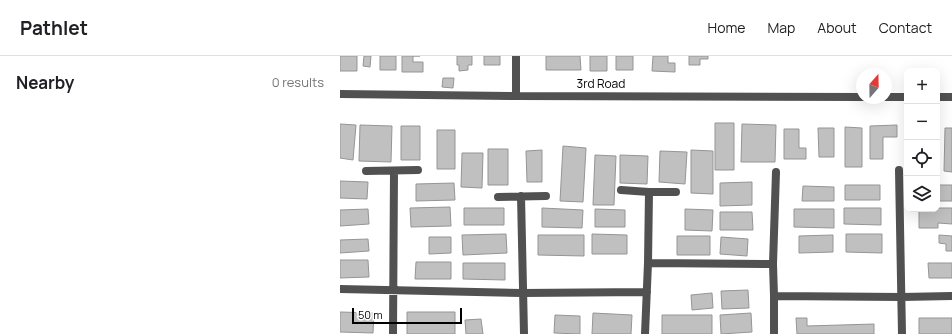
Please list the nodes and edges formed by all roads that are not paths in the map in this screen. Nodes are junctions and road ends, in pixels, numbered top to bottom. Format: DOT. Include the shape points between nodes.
graph roads {
  1 [pos="516,56"];
  2 [pos="340,94"];
  3 [pos="516,96"];
  4 [pos="856,97"];
  5 [pos="892,97"];
  6 [pos="904,97"];
  7 [pos="940,97"];
  8 [pos="952,97"];
  9 [pos="418,170"];
  10 [pos="899,170"];
  11 [pos="366,171"];
  12 [pos="394,171"];
  13 [pos="776,172"];
  14 [pos="621,190"];
  15 [pos="649,192"];
  16 [pos="676,192"];
  17 [pos="521,196"];
  18 [pos="546,196"];
  19 [pos="498,197"];
  20 [pos="648,263"];
  21 [pos="773,264"];
  22 [pos="340,289"];
  23 [pos="393,290"];
  24 [pos="647,292"];
  25 [pos="522,293"];
  26 [pos="774,296"];
  27 [pos="952,296"];
  28 [pos="902,297"];
  29 [pos="393,334"];
  30 [pos="524,334"];
  31 [pos="645,334"];
  32 [pos="774,334"];
  33 [pos="902,334"];
  1 -- 3 [label="street"];
  2 -- 3 [label="street, 3rd Road"];
  3 -- 4 [label="street, 3rd Road"];
  5 -- 6 [label="street"];
  7 -- 8 [label="street"];
  9 -- 12 [label="street"];
  10 -- 28 [label="street"];
  11 -- 12 [label="street"];
  12 -- 23 [label="street"];
  13 -- 21 [label="street"];
  14 -- 15 [label="street"];
  15 -- 16 [label="street"];
  15 -- 20 [label="street"];
  17 -- 18 [label="street"];
  17 -- 19 [label="street"];
  17 -- 25 [label="street"];
  20 -- 21 [label="street"];
  20 -- 24 [label="street"];
  21 -- 26 [label="street"];
  22 -- 23 [label="street"];
  23 -- 25 [label="street"];
  23 -- 29 [label="street"];
  24 -- 25 [label="street"];
  24 -- 31 [label="street"];
  25 -- 30 [label="street"];
  26 -- 28 [label="street"];
  26 -- 32 [label="street"];
  27 -- 28 [label="street"];
  28 -- 33 [label="street"];
}
